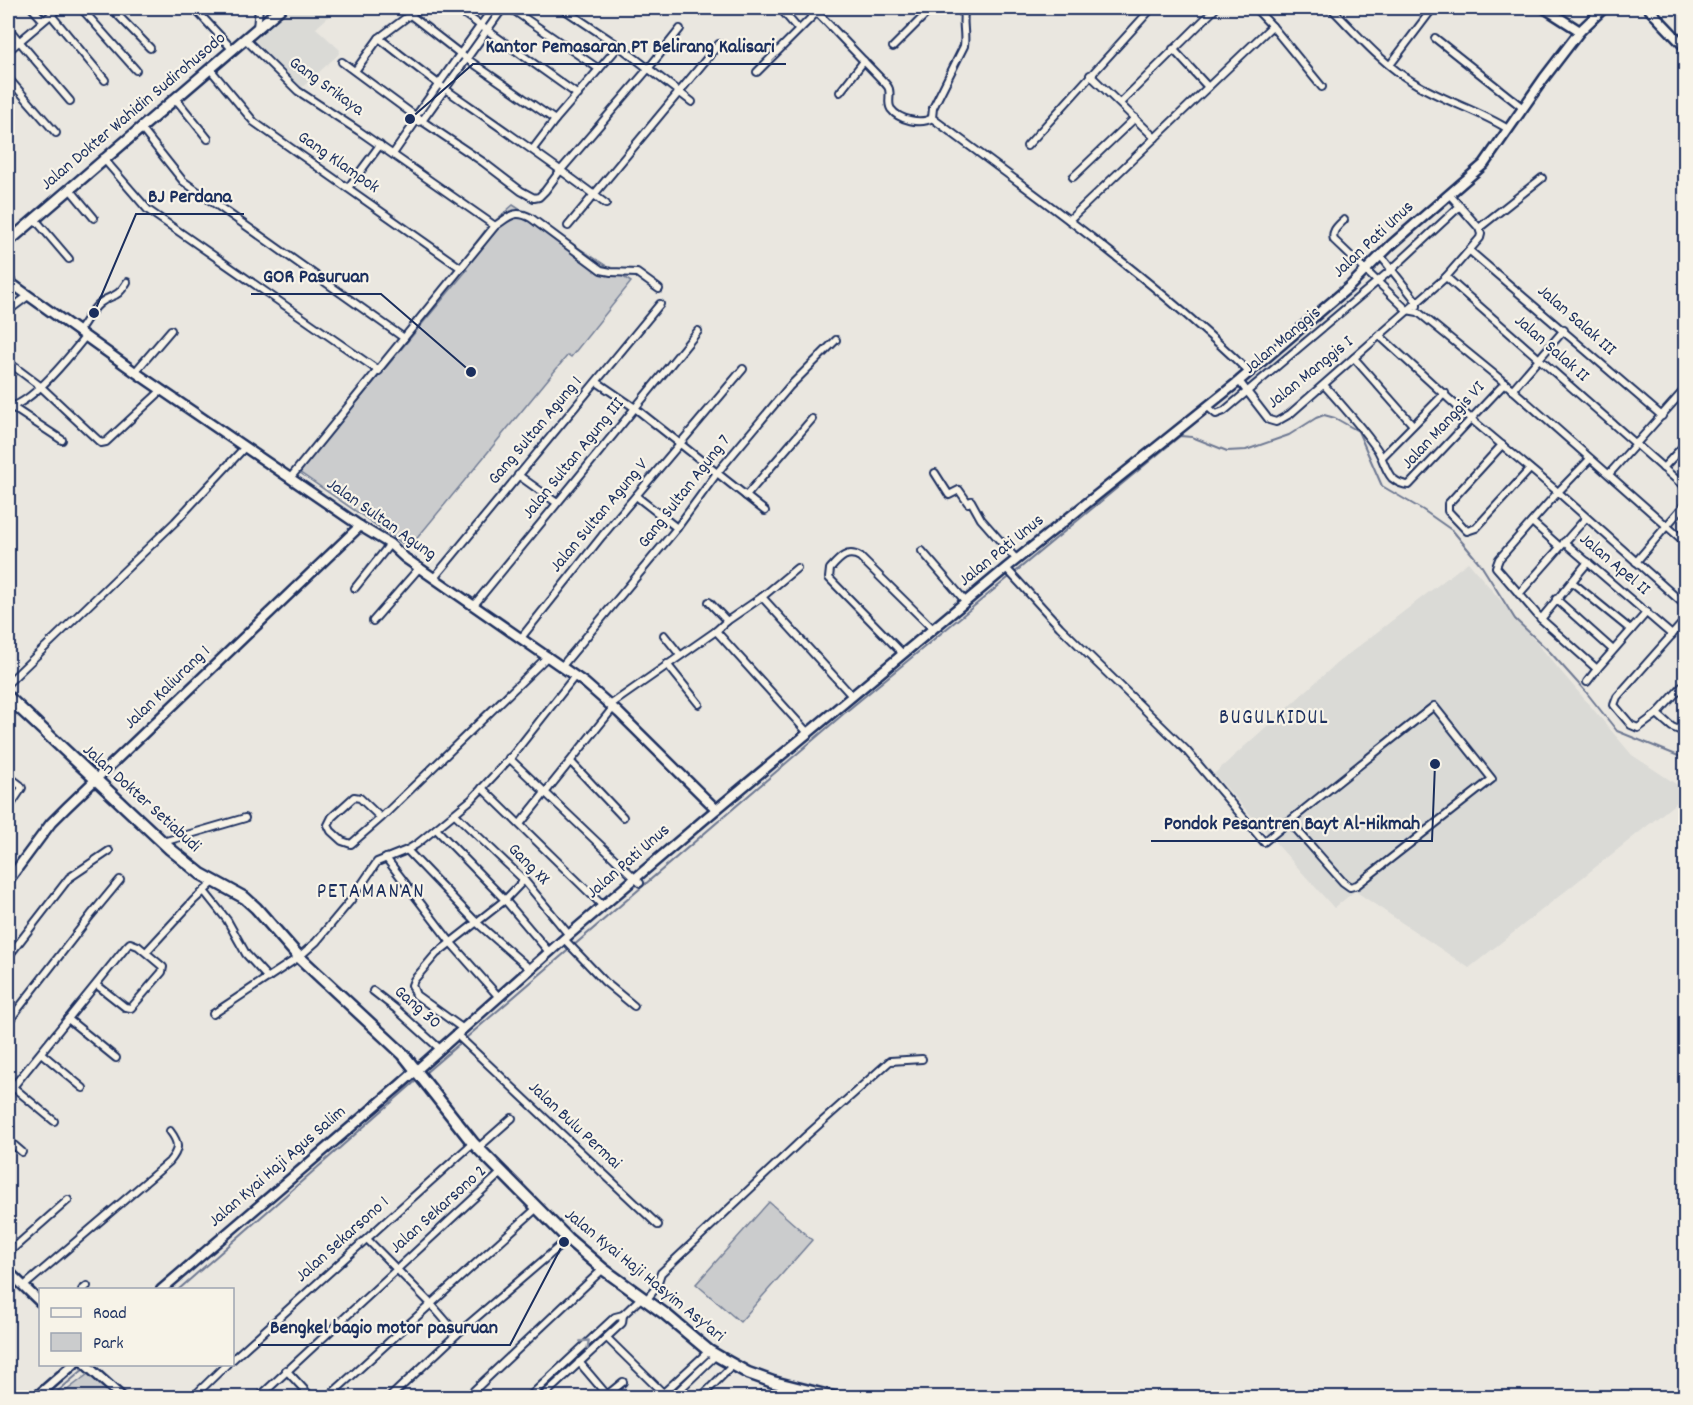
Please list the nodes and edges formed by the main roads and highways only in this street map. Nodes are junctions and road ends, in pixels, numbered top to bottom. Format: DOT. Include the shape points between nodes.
graph roads {
  1 [pos="281,8"];
  2 [pos="1544,8"];
  3 [pos="1604,8"];
  4 [pos="1648,8"];
  5 [pos="1580,31"];
  6 [pos="1681,43"];
  7 [pos="8,242"];
  8 [pos="8,281"];
  9 [pos="360,526"];
  10 [pos="8,697"];
  11 [pos="96,780"];
  12 [pos="716,809"];
  13 [pos="8,881"];
  14 [pos="313,969"];
  15 [pos="420,1074"];
  16 [pos="8,1271"];
  17 [pos="163,1288"];
  18 [pos="39,1301"];
  19 [pos="73,1366"];
  20 [pos="85,1366"];
  21 [pos="801,1394"];
  22 [pos="815,1395"];
  23 [pos="35,1398"];
  24 [pos="123,1398"];
  25 [pos="837,1398"];
  1 -- 7 [label="main road, Jalan Dokter Wahidin Sudirohusodo"];
  2 -- 5 [label="main road"];
  3 -- 5 [label="main road, Jalan Pati Unus"];
  4 -- 6 [label="main road"];
  5 -- 12 [label="main road, Jalan Pati Unus" via="1455,200 1386,263 1249,372 1243,386 1017,560 1009,573 966,602"];
  8 -- 9 [label="main road, Jalan Sultan Agung"];
  9 -- 11 [label="main road, Jalan Kaliurang 1"];
  9 -- 12 [label="main road, Jalan Sultan Agung" via="580,680"];
  10 -- 11 [label="highway, Jalan Dokter Setiabudi"];
  11 -- 13 [label="main road, Jalan Kaliurang 1" via="51,823"];
  11 -- 14 [label="highway, Jalan Dokter Setiabudi" via="189,865 245,898"];
  12 -- 15 [label="main road, Jalan Pati Unus" via="638,880 498,996 440,1049"];
  14 -- 15 [label="highway, Jalan Kyai Haji Hasyim Asy'ari"];
  15 -- 17 [label="main road, Jalan Kyai Haji Agus Salim"];
  15 -- 21 [label="highway, Jalan Kyai Haji Hasyim Asy'ari" via="476,1146 603,1269 712,1353"];
  16 -- 18 [label="main road"];
  19 -- 23 [label="main road"];
  20 -- 24 [label="main road"];
  21 -- 22 [label="highway, Jalan Kyai Haji Hasyim Asy'ari"];
  22 -- 25 [label="highway, Jalan Kyai Haji Hasyim Asy'ari"];
}
